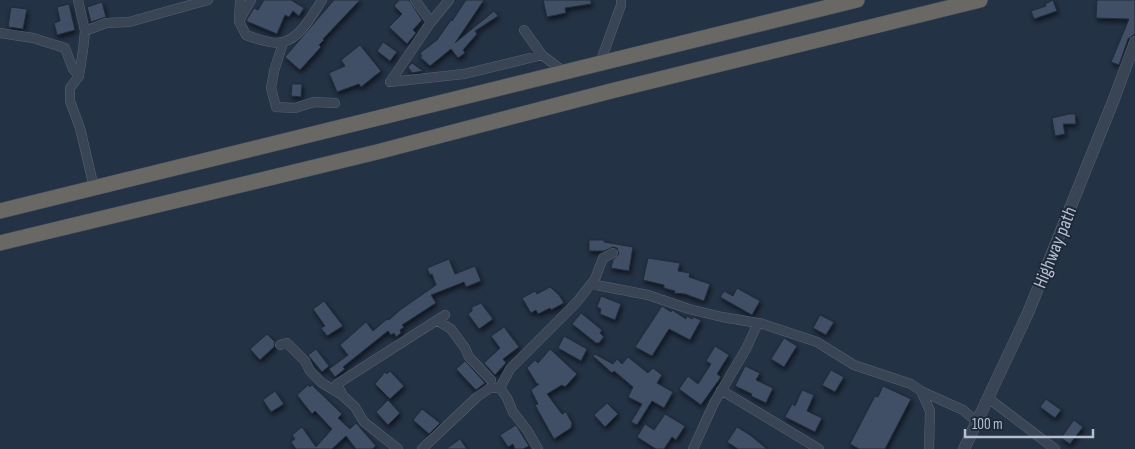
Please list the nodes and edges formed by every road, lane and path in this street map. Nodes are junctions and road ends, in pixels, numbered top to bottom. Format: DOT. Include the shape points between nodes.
graph roads {
  1 [pos="78,0"];
  2 [pos="208,0"];
  3 [pos="240,0"];
  4 [pos="251,0"];
  5 [pos="322,0"];
  6 [pos="415,0"];
  7 [pos="449,0"];
  8 [pos="621,0"];
  9 [pos="857,0"];
  10 [pos="980,0"];
  11 [pos="239,21"];
  12 [pos="431,22"];
  13 [pos="524,30"];
  14 [pos="85,31"];
  15 [pos="0,33"];
  16 [pos="1135,42"];
  17 [pos="283,43"];
  18 [pos="542,55"];
  19 [pos="600,63"];
  20 [pos="559,74"];
  21 [pos="79,76"];
  22 [pos="334,103"];
  23 [pos="92,179"];
  24 [pos="0,211"];
  25 [pos="0,243"];
  26 [pos="613,253"];
  27 [pos="591,284"];
  28 [pos="758,323"];
  29 [pos="280,345"];
  30 [pos="491,380"];
  31 [pos="500,388"];
  32 [pos="721,390"];
  33 [pos="921,391"];
  34 [pos="343,396"];
  35 [pos="988,398"];
  36 [pos="977,422"];
  37 [pos="398,449"];
  38 [pos="422,449"];
  39 [pos="538,449"];
  40 [pos="692,449"];
  41 [pos="819,449"];
  42 [pos="929,449"];
  43 [pos="964,449"];
  44 [pos="1055,449"];
  1 -- 14 [label="street"];
  2 -- 14 [label="street" via="129,22 106,23"];
  3 -- 11 [label="street"];
  4 -- 11 [label="street"];
  5 -- 17 [label="street" via="300,32"];
  6 -- 12 [label="street"];
  7 -- 12 [label="street"];
  8 -- 19 [label="street"];
  9 -- 19 [label="highway"];
  10 -- 25 [label="highway"];
  11 -- 17 [label="street" via="246,35 270,43"];
  12 -- 18 [label="street" via="390,82 464,74"];
  13 -- 18 [label="street"];
  14 -- 21 [label="street"];
  15 -- 21 [label="street" via="33,38 65,48"];
  16 -- 35 [label="street, Highway path" via="1028,313"];
  17 -- 22 [label="street" via="271,88 276,107"];
  18 -- 20 [label="street" via="559,68"];
  19 -- 20 [label="highway"];
  20 -- 24 [label="highway"];
  21 -- 23 [label="street" via="70,88 70,101"];
  26 -- 27 [label="street" via="603,258"];
  27 -- 28 [label="street"];
  27 -- 31 [label="street" via="576,304 510,370"];
  28 -- 32 [label="street"];
  28 -- 33 [label="street" via="817,342 854,364"];
  29 -- 34 [label="street" via="287,343 322,383"];
  30 -- 34 [label="street" via="468,356 441,318 337,384"];
  31 -- 38 [label="street" via="490,388 477,397"];
  31 -- 39 [label="street"];
  32 -- 40 [label="street"];
  32 -- 41 [label="street"];
  33 -- 36 [label="street" via="963,410"];
  33 -- 42 [label="street" via="930,411"];
  34 -- 37 [label="street" via="364,422"];
  35 -- 36 [label="street, Highway path"];
  35 -- 44 [label="street"];
  36 -- 43 [label="street, Highway path"];
}
